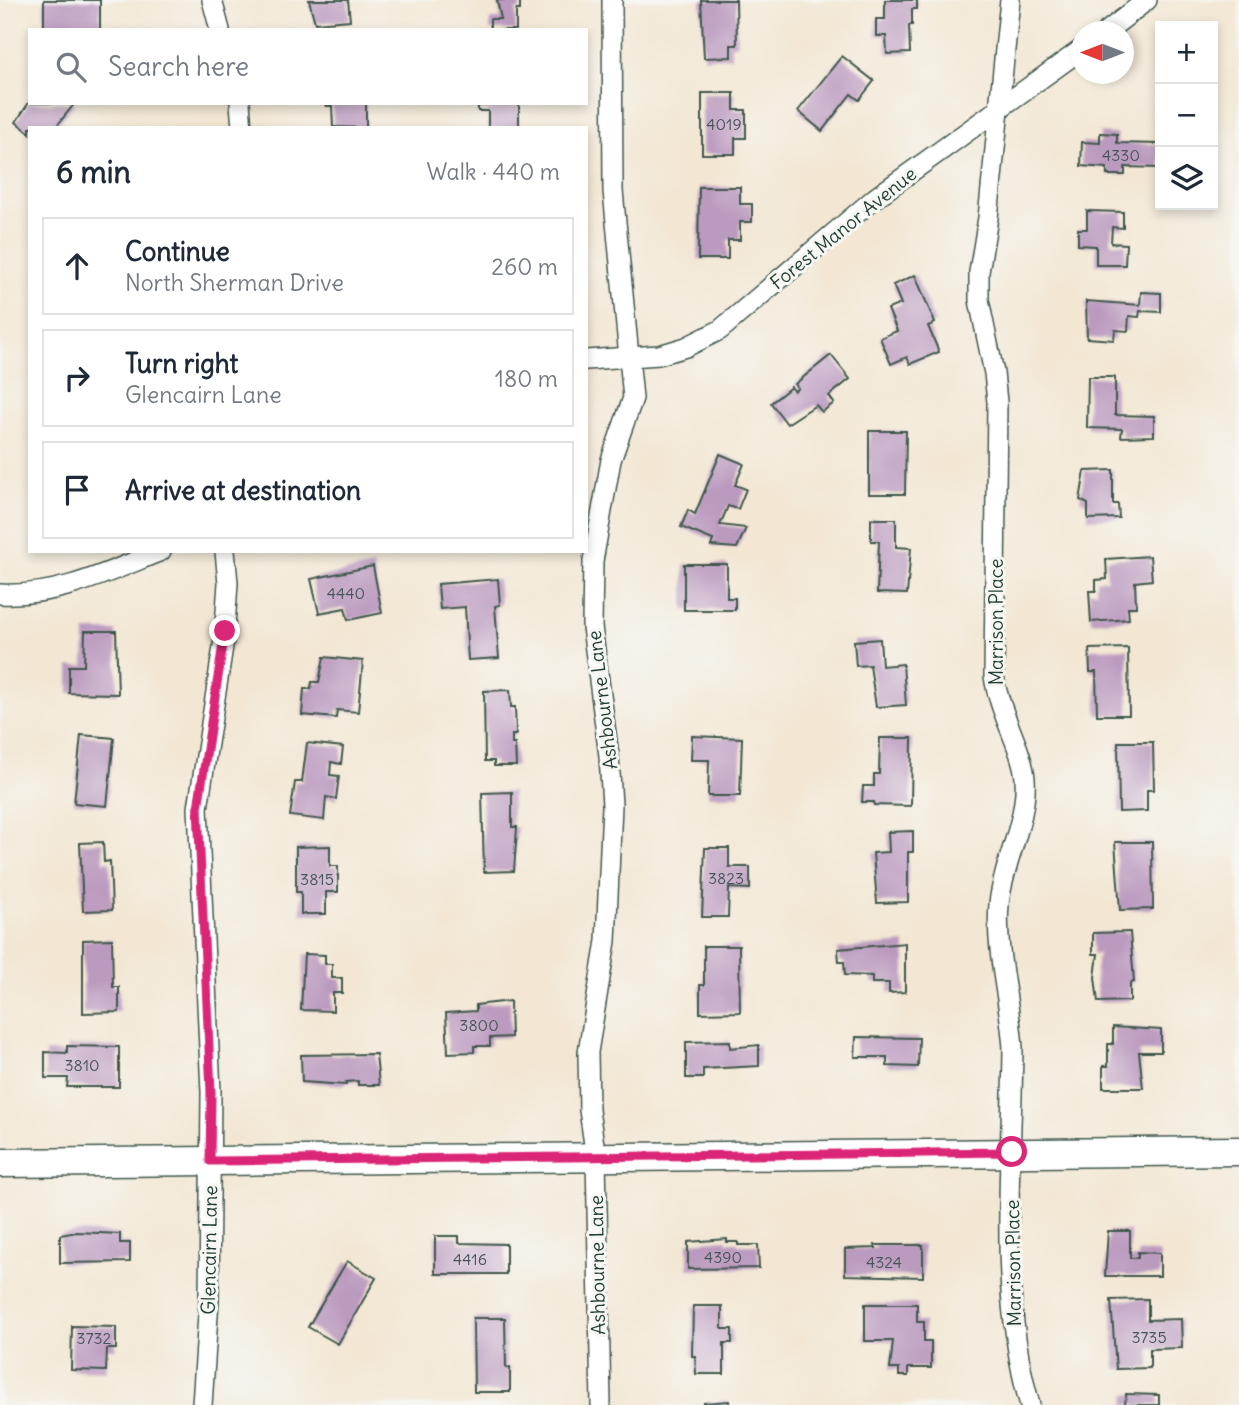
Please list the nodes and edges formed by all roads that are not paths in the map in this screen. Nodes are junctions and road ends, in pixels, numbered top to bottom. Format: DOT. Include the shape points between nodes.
graph roads {
  1 [pos="212,0"];
  2 [pos="612,0"];
  3 [pos="1010,0"];
  4 [pos="1147,0"];
  5 [pos="1120,21"];
  6 [pos="219,28"];
  7 [pos="1071,57"];
  8 [pos="240,105"];
  9 [pos="1000,108"];
  10 [pos="242,126"];
  11 [pos="628,358"];
  12 [pos="588,360"];
  13 [pos="156,553"];
  14 [pos="225,553"];
  15 [pos="0,594"];
  16 [pos="1239,1151"];
  17 [pos="1012,1152"];
  18 [pos="596,1158"];
  19 [pos="210,1161"];
  20 [pos="0,1163"];
  21 [pos="202,1405"];
  22 [pos="601,1405"];
  23 [pos="1030,1405"];
  1 -- 6 [label="street"];
  2 -- 11 [label="street, Ashbourne Lane" via="613,181"];
  3 -- 9 [label="street, Marrison Place"];
  4 -- 5 [label="street"];
  7 -- 9 [label="street, Forest Manor Avenue"];
  8 -- 10 [label="street"];
  9 -- 11 [label="street, Forest Manor Avenue" via="875,198 720,330 677,350"];
  9 -- 17 [label="street, Marrison Place" via="979,300 997,402 994,676 1025,781 999,902 999,947 1013,1048"];
  11 -- 12 [label="street, Forest Manor Avenue"];
  11 -- 18 [label="street, Ashbourne Lane" via="632,398 611,460 593,561 592,627 612,805 606,941 588,1052"];
  13 -- 15 [label="street" via="61,589"];
  14 -- 19 [label="street, Glencairn Lane" via="225,640 198,808"];
  16 -- 17 [label="main road"];
  17 -- 18 [label="main road"];
  17 -- 23 [label="street, Marrison Place" via="1011,1301 1016,1348"];
  18 -- 19 [label="main road"];
  18 -- 22 [label="street, Ashbourne Lane"];
  19 -- 20 [label="main road"];
  19 -- 21 [label="street, Glencairn Lane" via="209,1300"];
}
